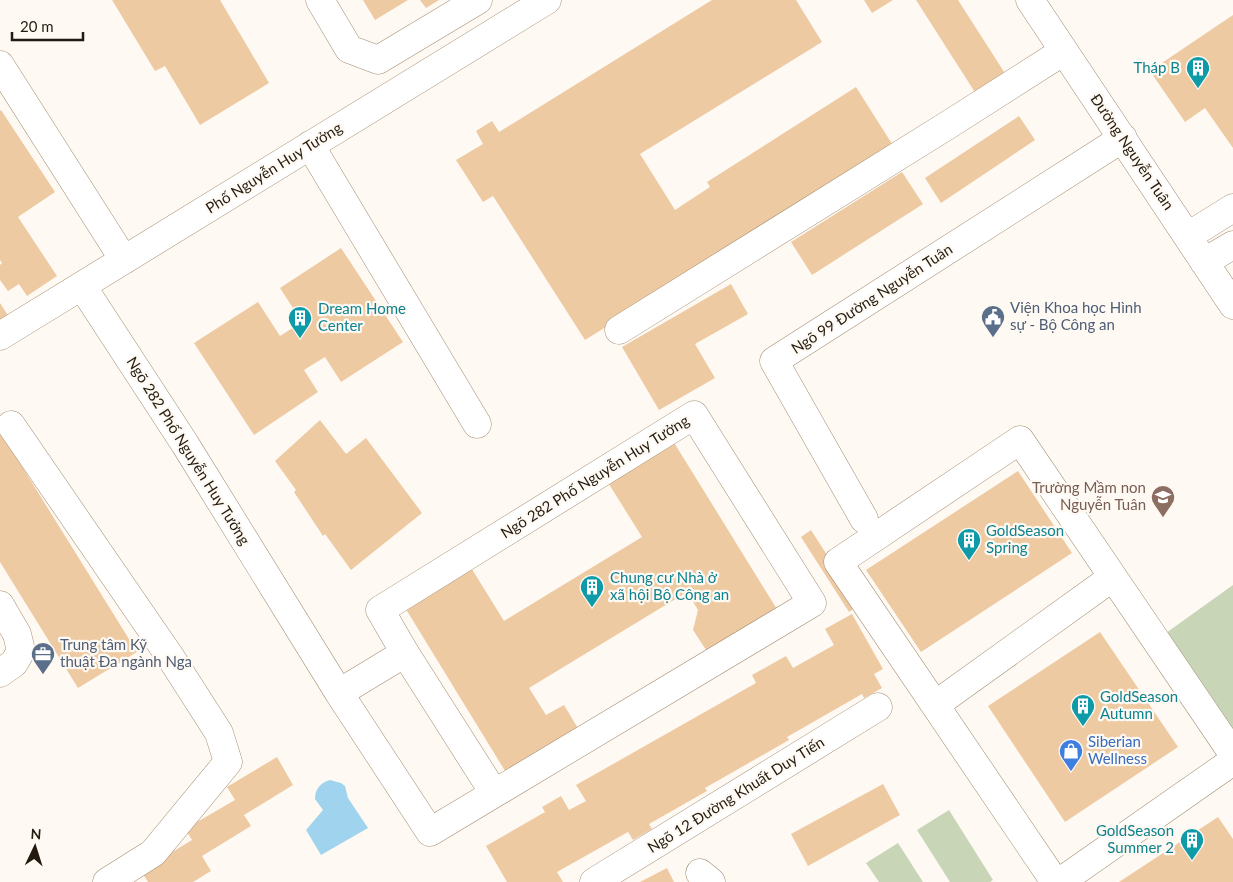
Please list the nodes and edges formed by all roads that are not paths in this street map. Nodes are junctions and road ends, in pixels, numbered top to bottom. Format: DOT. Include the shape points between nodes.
graph roads {
  1 [pos="320,0"];
  2 [pos="478,0"];
  3 [pos="547,0"];
  4 [pos="1030,0"];
  5 [pos="1064,51"];
  6 [pos="0,65"];
  7 [pos="1122,138"];
  8 [pos="310,145"];
  9 [pos="1233,208"];
  10 [pos="1188,236"];
  11 [pos="1233,245"];
  12 [pos="124,260"];
  13 [pos="1204,262"];
  14 [pos="82,286"];
  15 [pos="1233,305"];
  16 [pos="618,330"];
  17 [pos="0,336"];
  18 [pos="478,424"];
  19 [pos="11,425"];
  20 [pos="864,519"];
  21 [pos="1113,577"];
  22 [pos="0,605"];
  23 [pos="405,653"];
  24 [pos="0,672"];
  25 [pos="339,693"];
  26 [pos="935,705"];
  27 [pos="878,707"];
  28 [pos="1233,754"];
  29 [pos="1233,761"];
  30 [pos="494,793"];
  31 [pos="106,882"];
  32 [pos="594,882"];
  33 [pos="1055,882"];
  34 [pos="1060,882"];
  1 -- 2 [label="street" via="349,49 378,60"];
  3 -- 8 [label="street, Phố Nguyễn Huy Tưởng"];
  4 -- 5 [label="street, Đường Nguyễn Tuân"];
  5 -- 7 [label="street, Đường Nguyễn Tuân"];
  5 -- 16 [label="street"];
  6 -- 12 [label="street"];
  7 -- 10 [label="street, Đường Nguyễn Tuân"];
  7 -- 20 [label="street, Ngõ 99 Đường Nguyễn Tuân" via="774,362"];
  8 -- 12 [label="street, Phố Nguyễn Huy Tưởng"];
  8 -- 18 [label="street"];
  9 -- 10 [label="street"];
  10 -- 13 [label="street, Đường Nguyễn Tuân"];
  11 -- 13 [label="street"];
  12 -- 14 [label="street, Phố Nguyễn Huy Tưởng"];
  13 -- 15 [label="street, Đường Nguyễn Tuân"];
  14 -- 17 [label="street, Phố Nguyễn Huy Tưởng"];
  14 -- 25 [label="street, Ngõ 282 Phố Nguyễn Huy Tưởng" via="186,444"];
  19 -- 31 [label="street" via="198,700 219,733 228,762 153,853"];
  21 -- 26 [label="street"];
  21 -- 26 [label="street" via="1020,440 838,562"];
  21 -- 28 [label="street"];
  22 -- 24 [label="street" via="18,634 22,651 14,663"];
  23 -- 25 [label="street"];
  23 -- 30 [label="street, Ngõ 282 Phố Nguyễn Huy Tưởng"];
  23 -- 30 [label="street, Ngõ 282 Phố Nguyễn Huy Tưởng" via="380,610 694,415 812,603"];
  25 -- 30 [label="street, Ngõ 282 Phố Nguyễn Huy Tưởng" via="430,832"];
  26 -- 33 [label="street"];
  27 -- 32 [label="street, Ngõ 12 Đường Khuất Duy Tiến"];
  29 -- 34 [label="street"];
}
